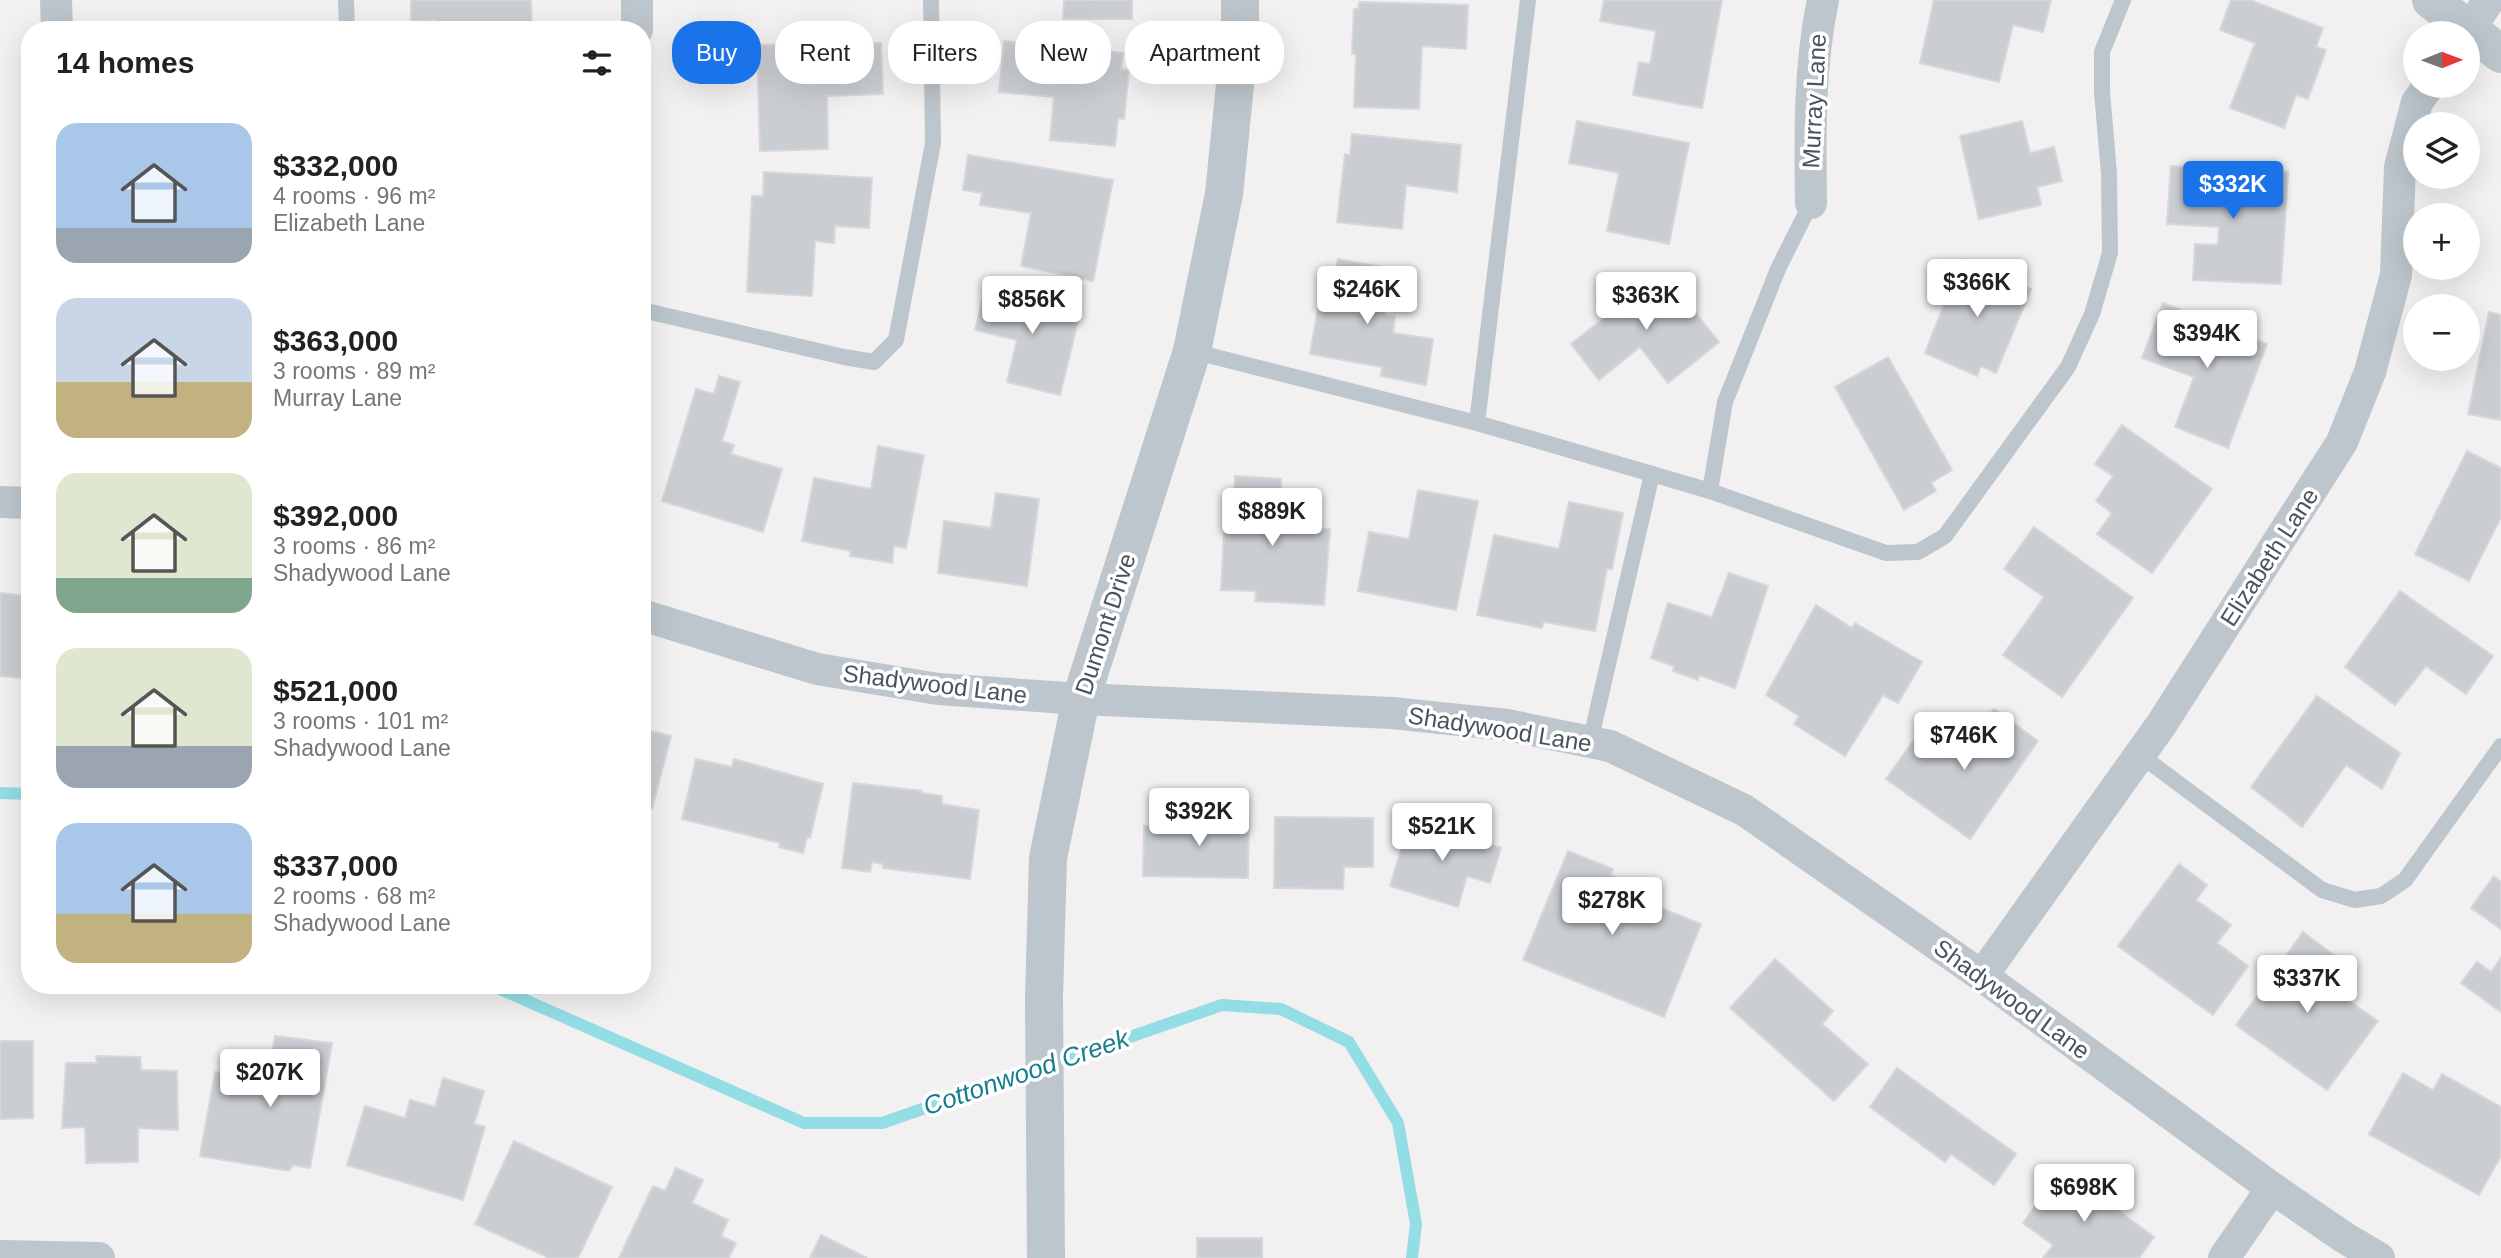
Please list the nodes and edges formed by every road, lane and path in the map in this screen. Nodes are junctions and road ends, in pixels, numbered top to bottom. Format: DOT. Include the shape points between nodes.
graph roads {
  1 [pos="56,0"];
  2 [pos="346,0"];
  3 [pos="637,0"];
  4 [pos="931,0"];
  5 [pos="1240,0"];
  6 [pos="1528,0"];
  7 [pos="1823,0"];
  8 [pos="2123,0"];
  9 [pos="2431,0"];
  10 [pos="57,21"];
  11 [pos="346,21"];
  12 [pos="637,21"];
  13 [pos="2475,21"];
  14 [pos="2480,27"];
  15 [pos="2501,54"];
  16 [pos="2420,98"];
  17 [pos="1811,203"];
  18 [pos="651,312"];
  19 [pos="1192,351"];
  20 [pos="1477,423"];
  21 [pos="1652,474"];
  22 [pos="1710,491"];
  23 [pos="0,502"];
  24 [pos="21,503"];
  25 [pos="651,618"];
  26 [pos="1081,699"];
  27 [pos="1590,742"];
  28 [pos="2501,746"];
  29 [pos="2140,755"];
  30 [pos="1982,976"];
  31 [pos="2272,1188"];
  32 [pos="0,1256"];
  33 [pos="100,1258"];
  34 [pos="1046,1258"];
  35 [pos="2224,1258"];
  36 [pos="2379,1258"];
  1 -- 10 [label="street"];
  2 -- 11 [label="lane"];
  3 -- 12 [label="street"];
  4 -- 18 [label="lane" via="933,143 896,340 874,362"];
  5 -- 19 [label="street, Dumont Drive" via="1224,194"];
  6 -- 20 [label="lane"];
  7 -- 17 [label="street, Murray Lane" via="1809,116"];
  8 -- 22 [label="lane" via="2102,52 2110,253 2092,314 2068,367 1945,536 1918,552 1886,554"];
  9 -- 13 [label="street"];
  14 -- 15 [label="street"];
  16 -- 29 [label="street, Elizabeth Lane" via="2400,167 2396,275 2370,372 2342,442"];
  17 -- 22 [label="lane" via="1778,269 1725,402"];
  19 -- 20 [label="lane"];
  19 -- 26 [label="street, Dumont Drive"];
  20 -- 21 [label="lane"];
  21 -- 22 [label="lane"];
  21 -- 27 [label="lane"];
  23 -- 24 [label="street"];
  25 -- 26 [label="street, Shadywood Lane" via="817,669 938,689"];
  26 -- 27 [label="street, Shadywood Lane" via="1392,713 1507,725"];
  26 -- 34 [label="street, Dumont Drive" via="1048,858"];
  27 -- 30 [label="street, Shadywood Lane" via="1610,746 1744,810"];
  28 -- 29 [label="lane" via="2405,880 2381,896 2355,900 2322,890"];
  29 -- 30 [label="street, Elizabeth Lane"];
  30 -- 31 [label="street, Shadywood Lane"];
  31 -- 35 [label="street"];
  31 -- 36 [label="street, Shadywood Lane"];
  32 -- 33 [label="street"];
}
